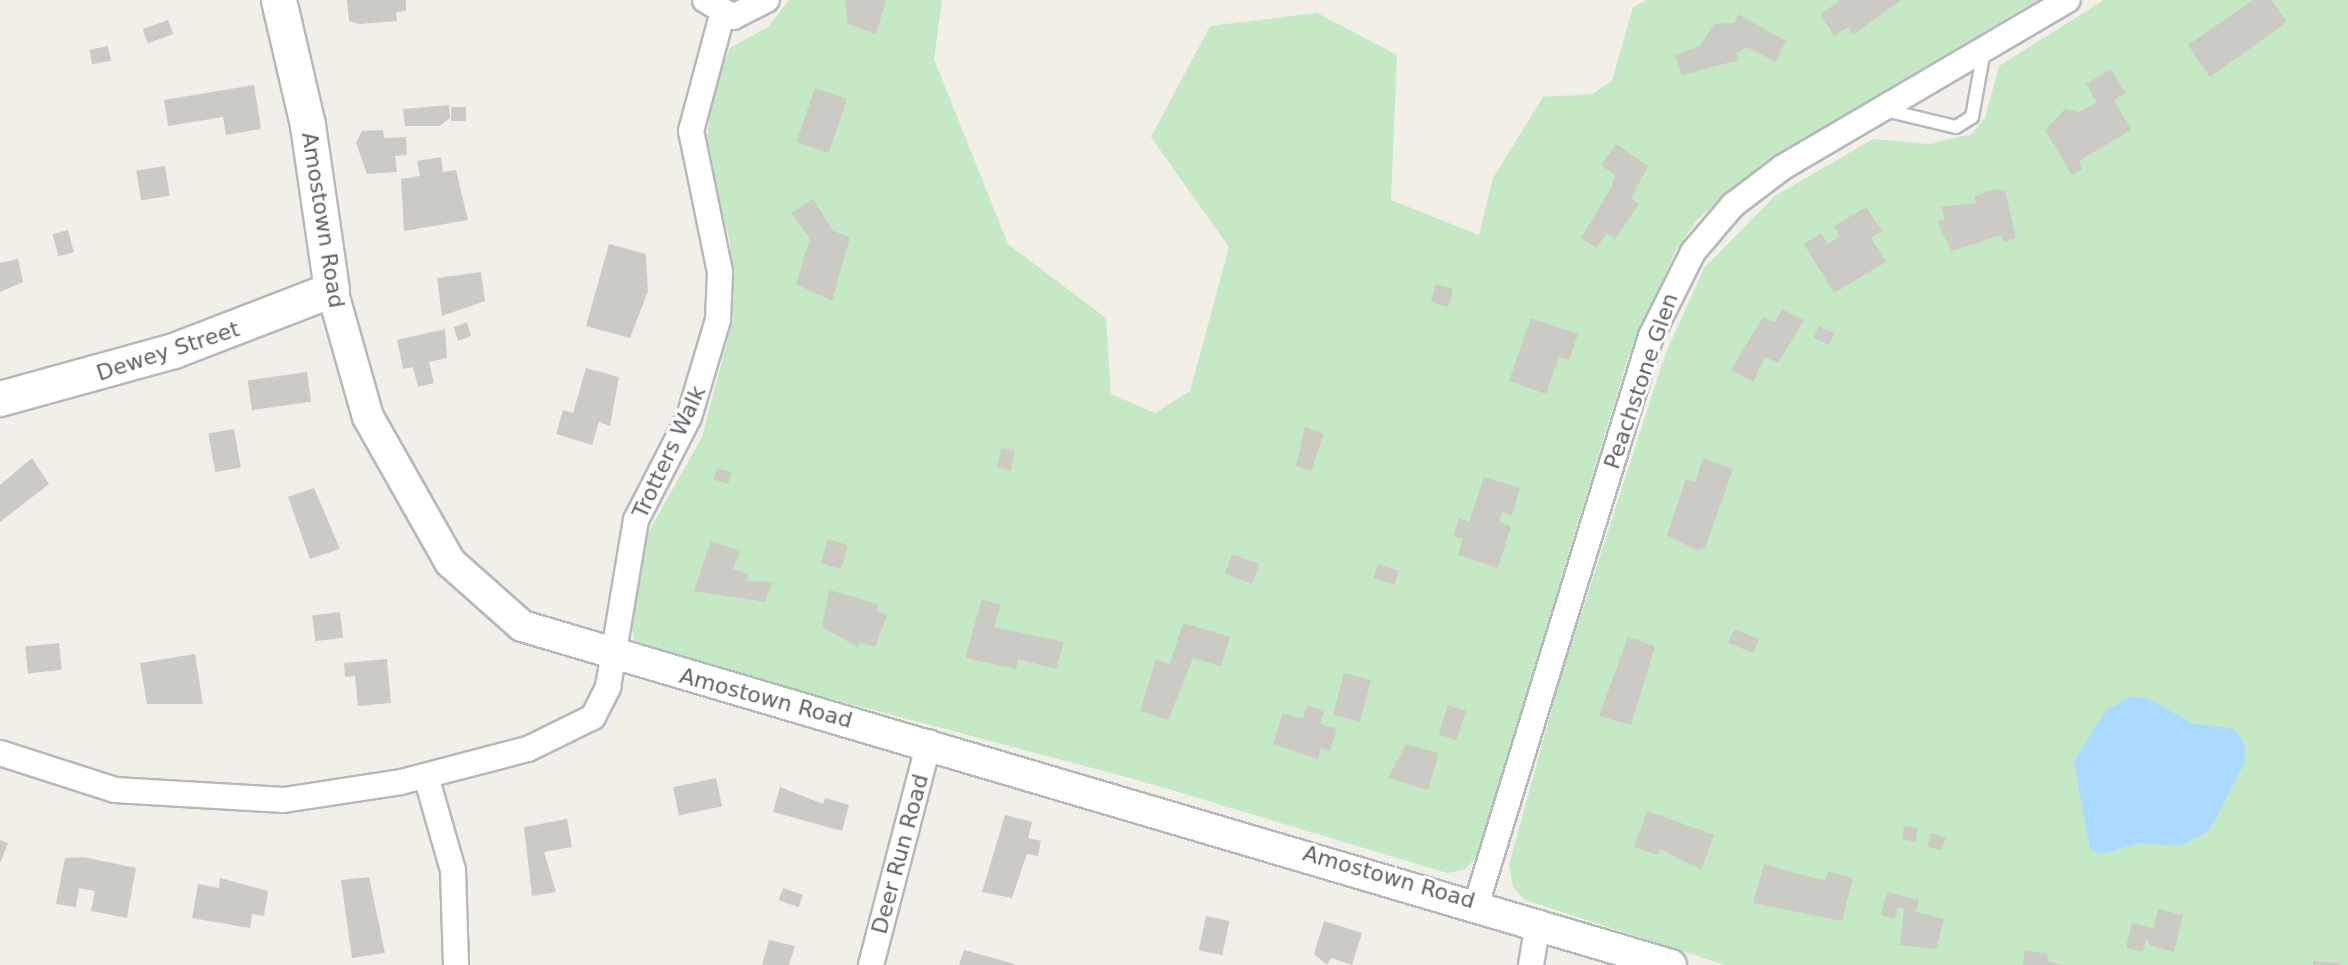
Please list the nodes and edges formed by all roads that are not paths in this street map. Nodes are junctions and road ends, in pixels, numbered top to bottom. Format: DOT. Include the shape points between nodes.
graph roads {
  1 [pos="279,0"];
  2 [pos="767,0"];
  3 [pos="2068,0"];
  4 [pos="714,7"];
  5 [pos="1984,49"];
  6 [pos="1881,109"];
  7 [pos="332,290"];
  8 [pos="0,399"];
  9 [pos="611,657"];
  10 [pos="929,742"];
  11 [pos="0,753"];
  12 [pos="426,776"];
  13 [pos="1477,902"];
  14 [pos="1538,923"];
  15 [pos="456,965"];
  16 [pos="871,965"];
  17 [pos="1531,965"];
  18 [pos="1671,965"];
  1 -- 7 [label="main road, Amostown Road" via="308,125"];
  2 -- 4 [label="street, Trotters Walk" via="749,15"];
  3 -- 5 [label="street, Peachstone Glen"];
  4 -- 9 [label="street, Trotters Walk" via="691,131 717,256 718,320 684,429 636,520"];
  5 -- 6 [label="street, Peachstone Glen"];
  5 -- 6 [label="lane" via="1972,117 1956,127"];
  6 -- 13 [label="street, Peachstone Glen" via="1733,205 1677,279 1651,336"];
  7 -- 8 [label="main road, Dewey Street" via="186,347"];
  7 -- 9 [label="street, Amostown Road" via="368,417 450,562 522,626"];
  9 -- 10 [label="street, Amostown Road"];
  9 -- 12 [label="street, Trotters Walk" via="605,697 579,727 547,744"];
  10 -- 13 [label="street, Amostown Road"];
  10 -- 16 [label="street, Deer Run Road"];
  11 -- 12 [label="street, Trotters Walk" via="93,786 210,801 296,799"];
  12 -- 15 [label="street" via="455,879"];
  13 -- 14 [label="street, Amostown Road"];
  14 -- 17 [label="street"];
  14 -- 18 [label="street, Amostown Road"];
}
